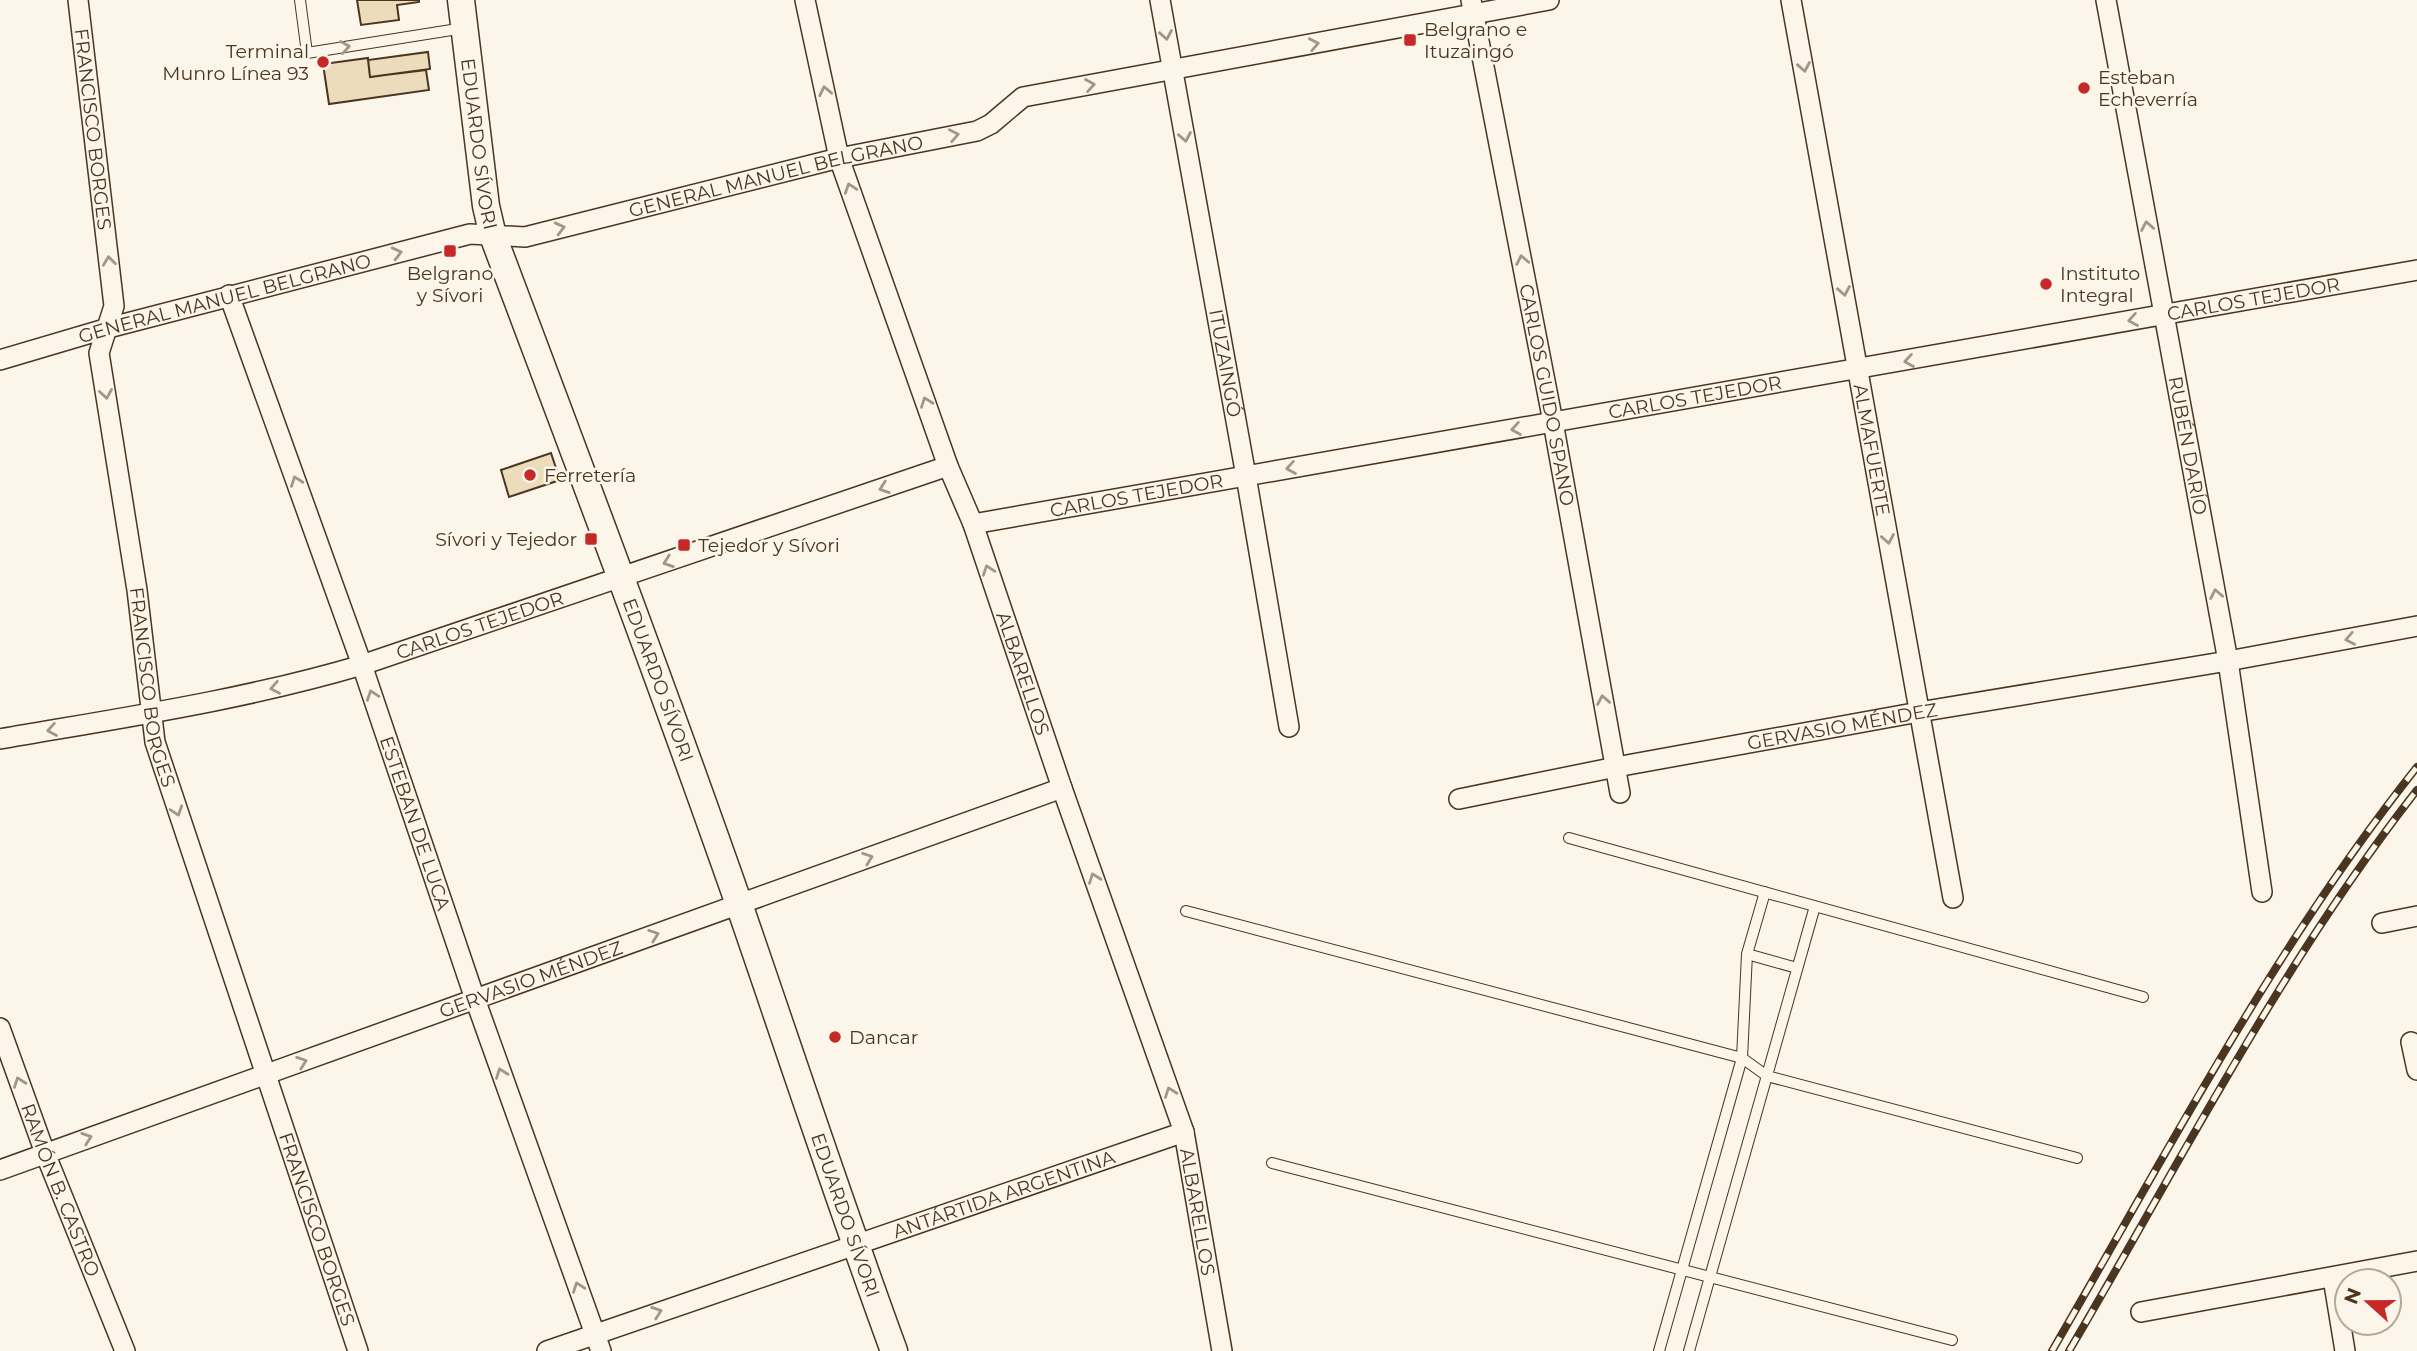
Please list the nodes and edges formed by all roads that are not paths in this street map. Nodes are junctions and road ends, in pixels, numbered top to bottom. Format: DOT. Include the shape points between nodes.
graph roads {
  1 [pos="78,0"];
  2 [pos="300,0"];
  3 [pos="461,0"];
  4 [pos="806,0"];
  5 [pos="1160,0"];
  6 [pos="1549,0"];
  7 [pos="1791,0"];
  8 [pos="2106,0"];
  9 [pos="1473,7"];
  10 [pos="464,28"];
  11 [pos="1173,70"];
  12 [pos="839,158"];
  13 [pos="493,236"];
  14 [pos="2417,270"];
  15 [pos="229,295"];
  16 [pos="2163,315"];
  17 [pos="108,328"];
  18 [pos="0,360"];
  19 [pos="1858,370"];
  20 [pos="1553,422"];
  21 [pos="948,466"];
  22 [pos="1246,476"];
  23 [pos="973,524"];
  24 [pos="620,578"];
  25 [pos="2417,626"];
  26 [pos="2228,662"];
  27 [pos="362,665"];
  28 [pos="1919,712"];
  29 [pos="151,713"];
  30 [pos="1289,727"];
  31 [pos="0,739"];
  32 [pos="1616,768"];
  33 [pos="1062,788"];
  34 [pos="1620,793"];
  35 [pos="1460,799"];
  36 [pos="1569,838"];
  37 [pos="1765,892"];
  38 [pos="2262,892"];
  39 [pos="1952,898"];
  40 [pos="739,904"];
  41 [pos="1815,906"];
  42 [pos="1185,911"];
  43 [pos="2417,916"];
  44 [pos="2382,923"];
  45 [pos="1747,954"];
  46 [pos="1797,968"];
  47 [pos="2143,997"];
  48 [pos="475,999"];
  49 [pos="0,1028"];
  50 [pos="2411,1042"];
  51 [pos="1741,1058"];
  52 [pos="2417,1070"];
  53 [pos="265,1076"];
  54 [pos="1767,1076"];
  55 [pos="1184,1132"];
  56 [pos="45,1153"];
  57 [pos="2077,1158"];
  58 [pos="1272,1163"];
  59 [pos="0,1170"];
  60 [pos="855,1245"];
  61 [pos="2417,1261"];
  62 [pos="2387,1267"];
  63 [pos="1682,1270"];
  64 [pos="1710,1277"];
  65 [pos="2333,1278"];
  66 [pos="2141,1312"];
  67 [pos="1952,1340"];
  68 [pos="598,1342"];
  69 [pos="125,1351"];
  70 [pos="358,1351"];
  71 [pos="547,1351"];
  72 [pos="894,1351"];
  73 [pos="1222,1351"];
  74 [pos="1659,1351"];
  75 [pos="1689,1351"];
  17 -- 1 [label="street, FRANCISCO BORGES, one-way" via="114,306"];
  2 -- 10 [label="lane, one-way" via="307,53"];
  3 -- 10 [label="street, EDUARDO SÍVORI"];
  12 -- 4 [label="street, ALBARELLOS, one-way"];
  5 -- 11 [label="street, ITUZAINGÓ, one-way"];
  6 -- 9 [label="street, GENERAL MANUEL BELGRANO"];
  7 -- 19 [label="street, ALMAFUERTE, one-way"];
  16 -- 8 [label="street, RUBÉN DARÍO, one-way"];
  11 -- 9 [label="street, GENERAL MANUEL BELGRANO, one-way"];
  20 -- 9 [label="street, CARLOS GUIDO SPANO, one-way"];
  10 -- 13 [label="street, EDUARDO SÍVORI"];
  12 -- 11 [label="street, GENERAL MANUEL BELGRANO, one-way" via="977,131 1023,97"];
  11 -- 22 [label="street, ITUZAINGÓ, one-way"];
  13 -- 12 [label="street, GENERAL MANUEL BELGRANO, one-way" via="525,237"];
  21 -- 12 [label="street, ALBARELLOS, one-way"];
  15 -- 13 [label="street, GENERAL MANUEL BELGRANO, one-way" via="470,234"];
  13 -- 24 [label="street, EDUARDO SÍVORI"];
  14 -- 16 [label="street, CARLOS TEJEDOR"];
  15 -- 17 [label="street, GENERAL MANUEL BELGRANO"];
  27 -- 15 [label="street, ESTEBAN DE LUCA, one-way"];
  16 -- 19 [label="street, CARLOS TEJEDOR, one-way"];
  26 -- 16 [label="street, RUBÉN DARÍO, one-way"];
  17 -- 18 [label="street, GENERAL MANUEL BELGRANO"];
  17 -- 29 [label="street, FRANCISCO BORGES, one-way" via="99,353 137,590"];
  19 -- 20 [label="street, CARLOS TEJEDOR"];
  19 -- 28 [label="street, ALMAFUERTE, one-way"];
  20 -- 22 [label="street, CARLOS TEJEDOR, one-way"];
  32 -- 20 [label="street, CARLOS GUIDO SPANO, one-way"];
  21 -- 23 [label="street, ALBARELLOS"];
  21 -- 24 [label="street, CARLOS TEJEDOR, one-way"];
  22 -- 23 [label="street, CARLOS TEJEDOR"];
  22 -- 30 [label="street, ITUZAINGÓ"];
  33 -- 23 [label="street, ALBARELLOS, one-way"];
  24 -- 27 [label="street, CARLOS TEJEDOR"];
  24 -- 40 [label="street, EDUARDO SÍVORI"];
  25 -- 26 [label="street, GERVASIO MÉNDEZ, one-way"];
  26 -- 28 [label="street, GERVASIO MÉNDEZ"];
  26 -- 38 [label="street, RUBÉN DARÍO"];
  27 -- 29 [label="street, CARLOS TEJEDOR, one-way" via="305,682"];
  48 -- 27 [label="street, ESTEBAN DE LUCA, one-way"];
  28 -- 32 [label="street, GERVASIO MÉNDEZ"];
  28 -- 39 [label="street, ALMAFUERTE"];
  29 -- 31 [label="street, CARLOS TEJEDOR, one-way"];
  29 -- 53 [label="street, FRANCISCO BORGES, one-way" via="155,742"];
  32 -- 34 [label="street, CARLOS GUIDO SPANO"];
  32 -- 35 [label="street, GERVASIO MÉNDEZ"];
  40 -- 33 [label="street, GERVASIO MÉNDEZ, one-way"];
  55 -- 33 [label="street, ALBARELLOS, one-way"];
  36 -- 37 [label="lane"];
  37 -- 41 [label="lane"];
  37 -- 45 [label="lane"];
  48 -- 40 [label="street, GERVASIO MÉNDEZ, one-way"];
  40 -- 60 [label="street, EDUARDO SÍVORI"];
  41 -- 46 [label="lane"];
  41 -- 47 [label="lane"];
  42 -- 51 [label="lane"];
  43 -- 44 [label="street"];
  45 -- 46 [label="lane"];
  45 -- 51 [label="lane"];
  46 -- 54 [label="lane"];
  53 -- 48 [label="street, GERVASIO MÉNDEZ, one-way"];
  68 -- 48 [label="street, ESTEBAN DE LUCA, one-way"];
  56 -- 49 [label="street, RAMÓN B. CASTRO, one-way"];
  50 -- 52 [label="street"];
  51 -- 54 [label="lane"];
  51 -- 63 [label="lane"];
  56 -- 53 [label="street, GERVASIO MÉNDEZ, one-way"];
  53 -- 70 [label="street, FRANCISCO BORGES"];
  54 -- 57 [label="lane"];
  54 -- 64 [label="lane"];
  55 -- 60 [label="street, ANTÁRTIDA ARGENTINA"];
  55 -- 73 [label="street, ALBARELLOS"];
  56 -- 59 [label="street, GERVASIO MÉNDEZ"];
  56 -- 69 [label="street, RAMÓN B. CASTRO"];
  58 -- 63 [label="lane"];
  68 -- 60 [label="street, ANTÁRTIDA ARGENTINA, one-way"];
  60 -- 72 [label="street, EDUARDO SÍVORI"];
  61 -- 62 [label="street"];
  63 -- 64 [label="lane"];
  63 -- 74 [label="lane"];
  64 -- 67 [label="lane"];
  64 -- 75 [label="lane"];
  65 -- 66 [label="street"];
  68 -- 71 [label="street, ANTÁRTIDA ARGENTINA"];
}
